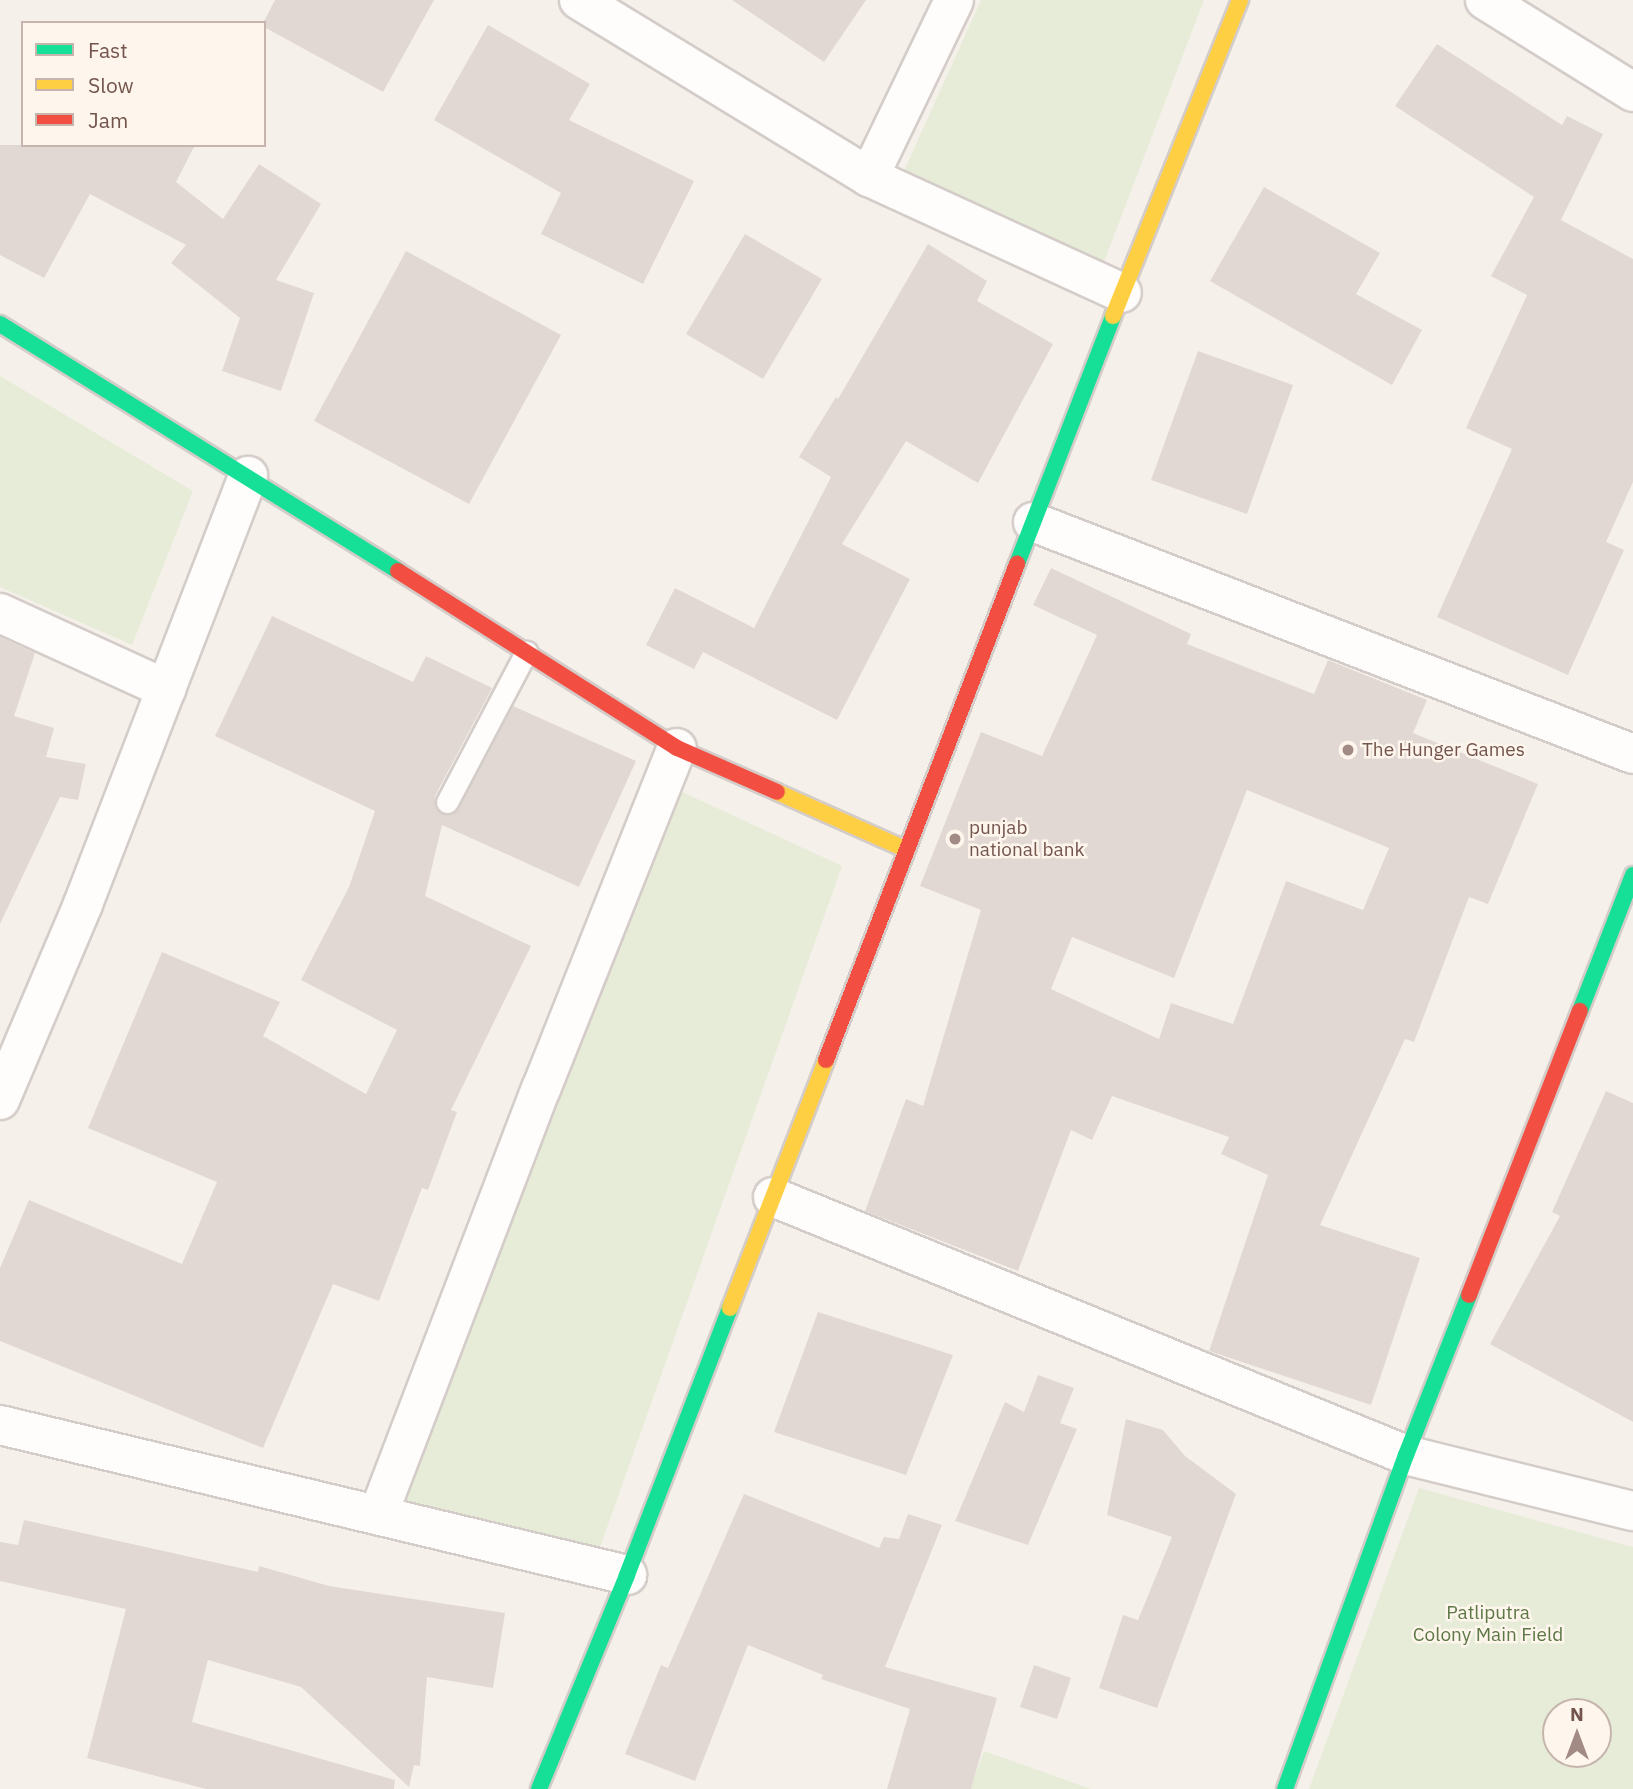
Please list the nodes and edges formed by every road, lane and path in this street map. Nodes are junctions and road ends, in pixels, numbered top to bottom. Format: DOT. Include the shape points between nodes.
graph roads {
  1 [pos="579,0"];
  2 [pos="954,0"];
  3 [pos="1240,0"];
  4 [pos="1485,0"];
  5 [pos="1633,92"];
  6 [pos="869,177"];
  7 [pos="1122,293"];
  8 [pos="0,324"];
  9 [pos="248,476"];
  10 [pos="1034,522"];
  11 [pos="0,612"];
  12 [pos="526,652"];
  13 [pos="166,690"];
  14 [pos="677,748"];
  15 [pos="1633,754"];
  16 [pos="447,802"];
  17 [pos="907,850"];
  18 [pos="1633,875"];
  19 [pos="0,1100"];
  20 [pos="773,1197"];
  21 [pos="0,1425"];
  22 [pos="1406,1455"];
  23 [pos="1633,1511"];
  24 [pos="378,1515"];
  25 [pos="627,1575"];
  26 [pos="540,1789"];
  27 [pos="1284,1789"];
  1 -- 6 [label="street"];
  2 -- 6 [label="street"];
  3 -- 7 [label="street"];
  4 -- 5 [label="street"];
  6 -- 7 [label="street"];
  7 -- 10 [label="street"];
  8 -- 9 [label="street"];
  9 -- 12 [label="street"];
  9 -- 13 [label="street"];
  10 -- 15 [label="street"];
  10 -- 17 [label="street"];
  11 -- 13 [label="street"];
  12 -- 14 [label="street"];
  12 -- 16 [label="lane"];
  13 -- 19 [label="street"];
  14 -- 17 [label="street"];
  14 -- 24 [label="street"];
  17 -- 20 [label="street"];
  18 -- 22 [label="street"];
  20 -- 22 [label="street"];
  20 -- 25 [label="street"];
  21 -- 24 [label="street"];
  22 -- 23 [label="street"];
  22 -- 27 [label="street"];
  24 -- 25 [label="street"];
  25 -- 26 [label="street"];
}
